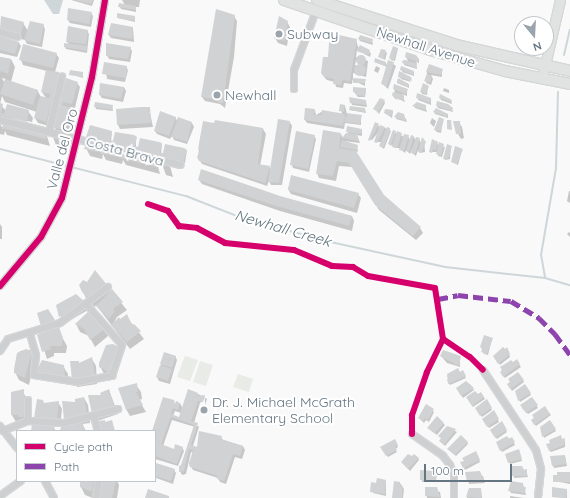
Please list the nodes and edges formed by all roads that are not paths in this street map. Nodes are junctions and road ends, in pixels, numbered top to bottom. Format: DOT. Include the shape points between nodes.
graph roads {
  1 [pos="105,0"];
  2 [pos="284,0"];
  3 [pos="317,0"];
  4 [pos="560,0"];
  5 [pos="316,11"];
  6 [pos="0,32"];
  7 [pos="17,37"];
  8 [pos="546,67"];
  9 [pos="570,71"];
  10 [pos="62,77"];
  11 [pos="542,78"];
  12 [pos="570,84"];
  13 [pos="294,90"];
  14 [pos="0,120"];
  15 [pos="49,132"];
  16 [pos="77,138"];
  17 [pos="180,165"];
  18 [pos="0,286"];
  19 [pos="108,287"];
  20 [pos="87,305"];
  21 [pos="30,334"];
  22 [pos="0,351"];
  23 [pos="483,370"];
  24 [pos="28,400"];
  25 [pos="118,409"];
  26 [pos="94,417"];
  27 [pos="28,421"];
  28 [pos="2,428"];
  29 [pos="98,430"];
  30 [pos="412,434"];
  31 [pos="16,447"];
  32 [pos="20,482"];
  33 [pos="46,482"];
  34 [pos="98,482"];
  35 [pos="0,496"];
  36 [pos="54,498"];
  37 [pos="96,498"];
  38 [pos="454,498"];
  39 [pos="538,498"];
  1 -- 16 [label="street, Valle del Oro" via="92,76"];
  2 -- 5 [label="main road, Newhall Avenue"];
  3 -- 8 [label="main road, Newhall Avenue" via="456,45"];
  4 -- 8 [label="street"];
  5 -- 11 [label="main road, Newhall Avenue" via="430,50 505,71"];
  5 -- 13 [label="street" via="294,70"];
  6 -- 7 [label="street"];
  8 -- 9 [label="main road, Newhall Avenue"];
  8 -- 11 [label="street"];
  10 -- 15 [label="street"];
  11 -- 12 [label="main road, Newhall Avenue"];
  14 -- 15 [label="street, Costa Brava"];
  15 -- 16 [label="street, Costa Brava"];
  16 -- 17 [label="street, Costa Brava"];
  16 -- 18 [label="street, Valle del Oro" via="56,212 48,227"];
  19 -- 20 [label="street"];
  20 -- 21 [label="street" via="60,323"];
  20 -- 21 [label="street" via="122,345 112,376 77,382 34,375 36,355"];
  21 -- 22 [label="street" via="25,333 8,339"];
  23 -- 39 [label="street" via="536,450 541,469"];
  24 -- 27 [label="street"];
  25 -- 26 [label="street"];
  26 -- 27 [label="street" via="64,423"];
  26 -- 29 [label="street"];
  27 -- 28 [label="street"];
  28 -- 31 [label="street"];
  30 -- 38 [label="street" via="450,465 454,475"];
  32 -- 35 [label="street"];
  33 -- 36 [label="street"];
  34 -- 37 [label="street"];
}
